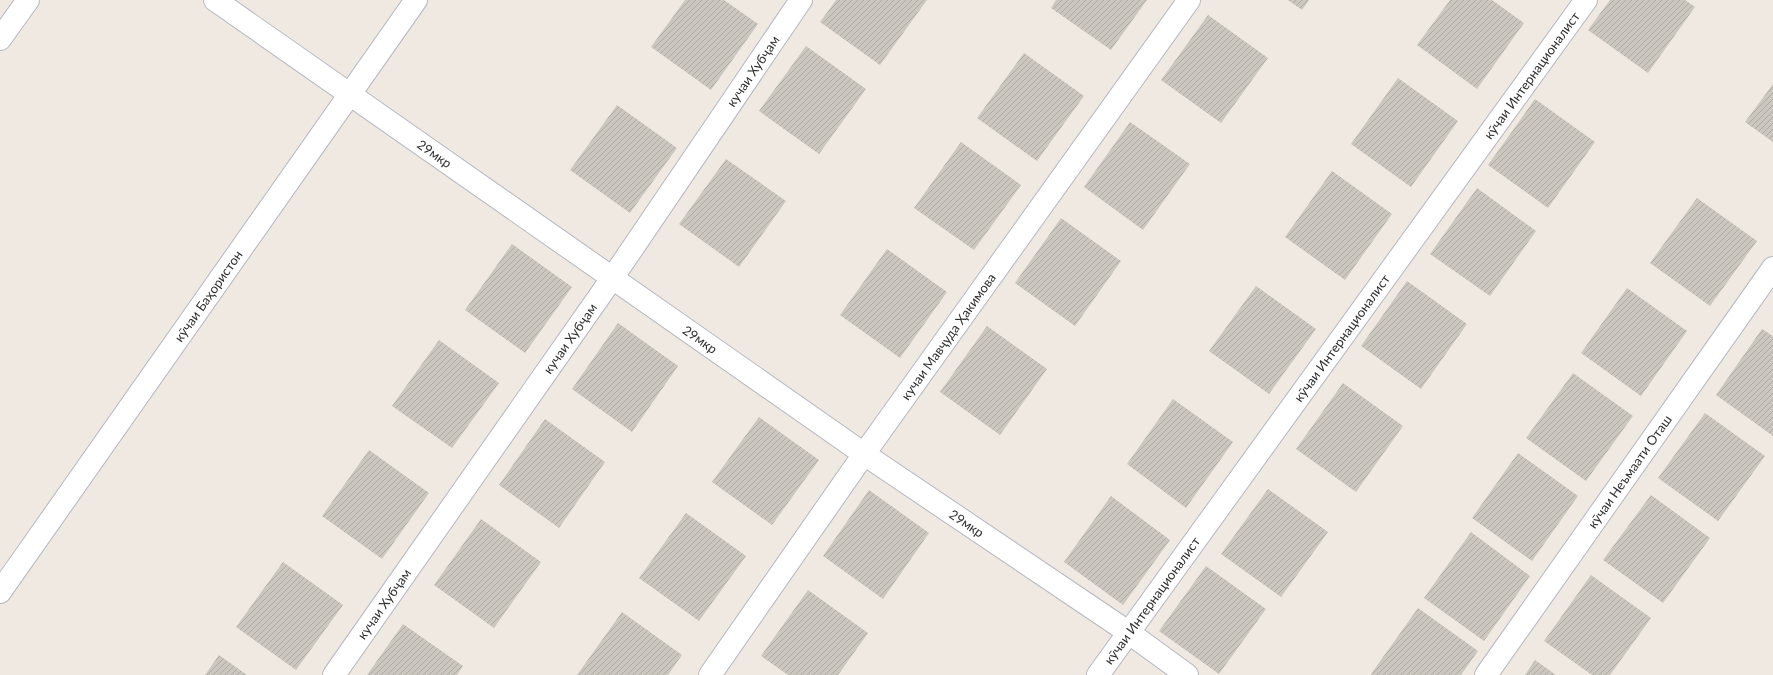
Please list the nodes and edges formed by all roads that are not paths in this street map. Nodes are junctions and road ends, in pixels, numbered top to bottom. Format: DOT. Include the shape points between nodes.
graph roads {
  1 [pos="28,0"];
  2 [pos="215,0"];
  3 [pos="416,0"];
  4 [pos="801,0"];
  5 [pos="1189,0"];
  6 [pos="1586,0"];
  7 [pos="0,40"];
  8 [pos="350,93"];
  9 [pos="1773,268"];
  10 [pos="613,277"];
  11 [pos="864,454"];
  12 [pos="0,592"];
  13 [pos="1128,632"];
  14 [pos="334,675"];
  15 [pos="710,675"];
  16 [pos="1098,675"];
  17 [pos="1187,675"];
  18 [pos="1486,675"];
  1 -- 7 [label="street"];
  2 -- 8 [label="street, 29мкр"];
  3 -- 8 [label="street, кӯчаи Баҳористон"];
  4 -- 10 [label="street, кучаи Хубҷам"];
  5 -- 11 [label="street, кучаи Мавҷуда Ҳакимова"];
  6 -- 13 [label="street, кӯчаи Интернационалист"];
  8 -- 10 [label="street, 29мкр"];
  8 -- 12 [label="street, кӯчаи Баҳористон"];
  9 -- 18 [label="street, кӯчаи Неъмаати Оташ"];
  10 -- 11 [label="street, 29мкр"];
  10 -- 14 [label="street, кучаи Хубҷам"];
  11 -- 13 [label="street, 29мкр"];
  11 -- 15 [label="street, кучаи Мавҷуда Ҳакимова"];
  13 -- 16 [label="street, кӯчаи Интернационалист"];
  13 -- 17 [label="street, 29мкр"];
}
